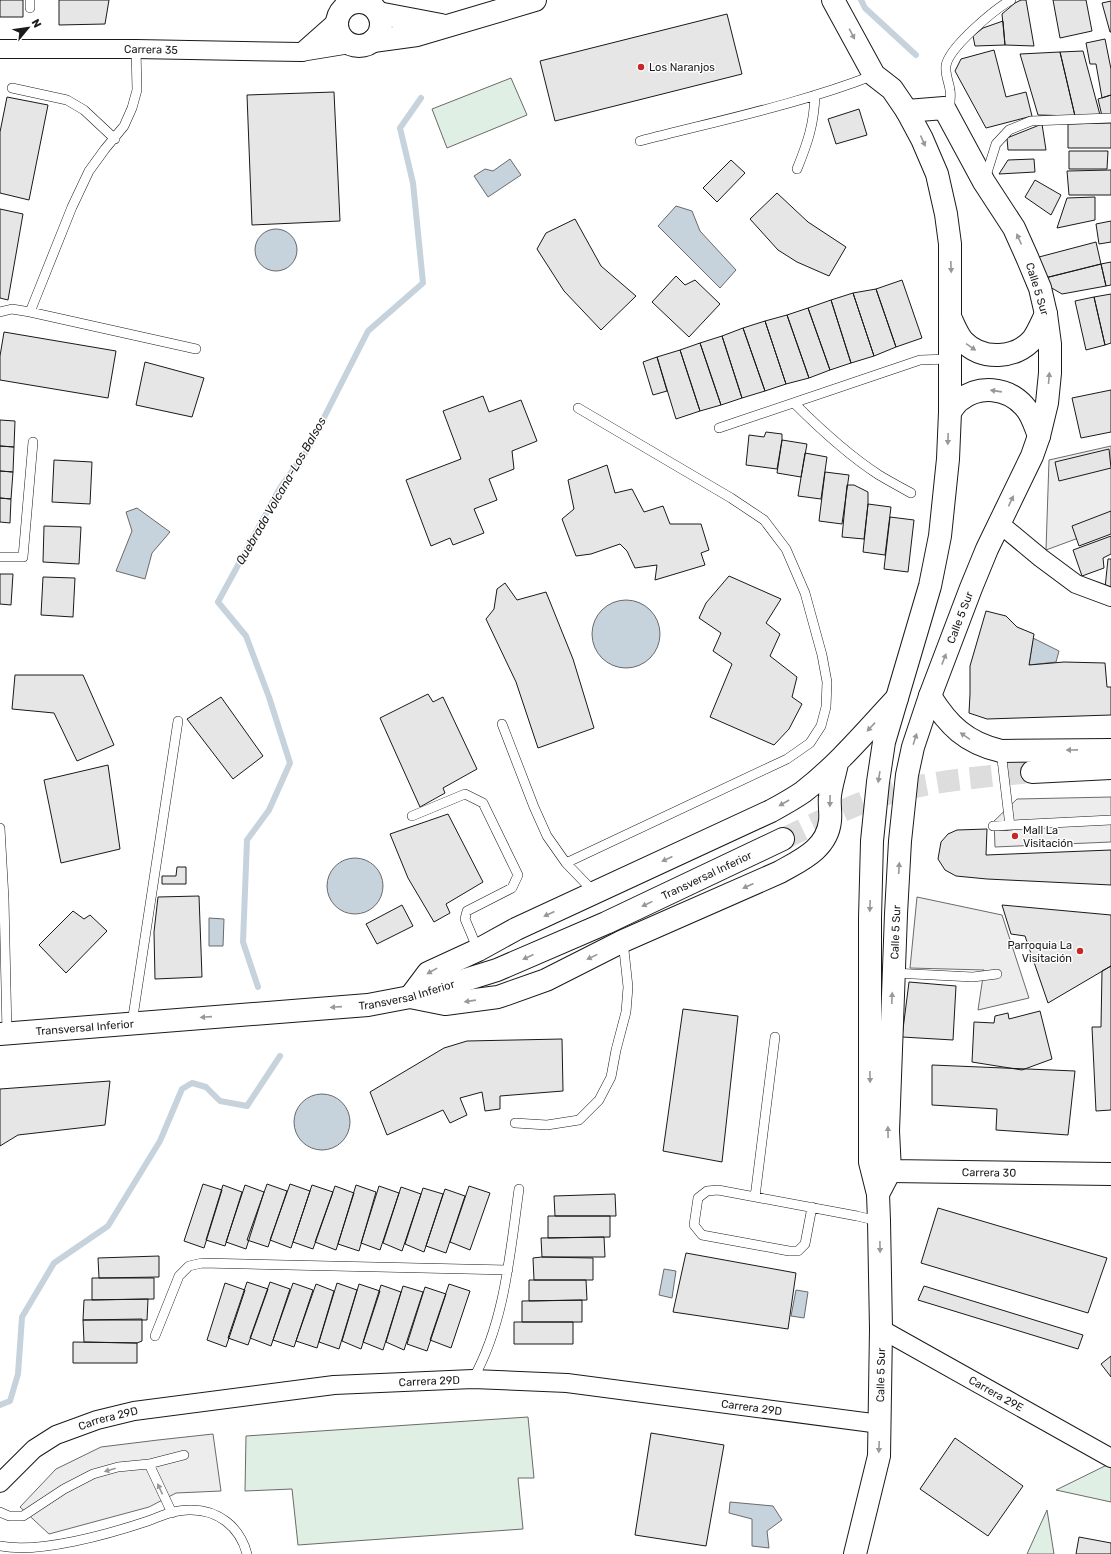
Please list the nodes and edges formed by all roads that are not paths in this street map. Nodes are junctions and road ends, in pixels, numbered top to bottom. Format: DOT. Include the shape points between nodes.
graph roads {
  1 [pos="535,0"];
  2 [pos="833,0"];
  3 [pos="1011,0"];
  4 [pos="369,5"];
  5 [pos="339,12"];
  6 [pos="448,26"];
  7 [pos="373,41"];
  8 [pos="350,44"];
  9 [pos="0,49"];
  10 [pos="136,49"];
  11 [pos="301,52"];
  12 [pos="874,75"];
  13 [pos="12,88"];
  14 [pos="815,95"];
  15 [pos="944,108"];
  16 [pos="907,111"];
  17 [pos="1111,118"];
  18 [pos="115,139"];
  19 [pos="640,141"];
  20 [pos="797,169"];
  21 [pos="984,182"];
  22 [pos="0,312"];
  23 [pos="30,312"];
  24 [pos="1046,314"];
  25 [pos="950,316"];
  26 [pos="196,349"];
  27 [pos="949,359"];
  28 [pos="794,403"];
  29 [pos="578,408"];
  30 [pos="950,412"];
  31 [pos="719,428"];
  32 [pos="1039,436"];
  33 [pos="33,442"];
  34 [pos="911,493"];
  35 [pos="1000,524"];
  36 [pos="0,557"];
  37 [pos="1111,597"];
  38 [pos="930,696"];
  39 [pos="897,698"];
  40 [pos="178,721"];
  41 [pos="502,724"];
  42 [pos="1111,750"];
  43 [pos="1001,751"];
  44 [pos="837,762"];
  45 [pos="1111,768"];
  46 [pos="1032,772"];
  47 [pos="412,816"];
  48 [pos="1111,820"];
  49 [pos="993,826"];
  50 [pos="1010,826"];
  51 [pos="0,828"];
  52 [pos="783,838"];
  53 [pos="566,863"];
  54 [pos="594,892"];
  55 [pos="2,899"];
  56 [pos="624,941"];
  57 [pos="478,950"];
  58 [pos="893,973"];
  59 [pos="998,974"];
  60 [pos="410,997"];
  61 [pos="132,1023"];
  62 [pos="4,1034"];
  63 [pos="775,1037"];
  64 [pos="515,1123"];
  65 [pos="870,1162"];
  66 [pos="890,1171"];
  67 [pos="1111,1174"];
  68 [pos="520,1189"];
  69 [pos="878,1194"];
  70 [pos="755,1197"];
  71 [pos="812,1207"];
  72 [pos="879,1221"];
  73 [pos="508,1270"];
  74 [pos="882,1329"];
  75 [pos="155,1336"];
  76 [pos="472,1379"];
  77 [pos="880,1424"];
  78 [pos="184,1455"];
  79 [pos="1111,1458"];
  80 [pos="149,1464"];
  81 [pos="0,1482"];
  82 [pos="0,1512"];
  83 [pos="172,1513"];
  84 [pos="0,1546"];
  85 [pos="247,1554"];
  86 [pos="855,1554"];
  1 -- 6 [label="street"];
  2 -- 12 [label="street, Calle 5 Sur, one-way"];
  3 -- 15 [label="lane" via="979,24 949,56 946,77 950,103"];
  4 -- 5 [label="street" via="358,2"];
  4 -- 6 [label="street" via="416,21"];
  4 -- 7 [label="street" via="381,20 381,28"];
  5 -- 8 [label="street" via="340,35"];
  5 -- 11 [label="street"];
  6 -- 7 [label="street" via="417,35"];
  7 -- 8 [label="street" via="363,46"];
  8 -- 11 [label="street, Carrera 35"];
  9 -- 10 [label="street, Carrera 35"];
  10 -- 11 [label="street, Carrera 35"];
  10 -- 18 [label="lane" via="137,90 124,126"];
  12 -- 14 [label="lane"];
  12 -- 16 [label="street, Calle 5 Sur" via="892,89"];
  13 -- 18 [label="lane" via="67,100 84,110"];
  14 -- 19 [label="lane"];
  14 -- 20 [label="lane" via="815,115"];
  15 -- 16 [label="street"];
  15 -- 21 [label="street, Calle 5 Sur"];
  16 -- 25 [label="street, Calle 5 Sur, one-way" via="937,174 946,214 950,244"];
  17 -- 21 [label="lane" via="1031,121 1009,130 996,144"];
  18 -- 23 [label="lane" via="90,171 72,207"];
  24 -- 21 [label="street, Calle 5 Sur, one-way" via="1040,288 1014,228"];
  22 -- 23 [label="lane" via="12,309"];
  23 -- 26 [label="lane"];
  25 -- 24 [label="street, one-way" via="964,341 976,351 1006,355 1021,349 1032,339"];
  32 -- 24 [label="street, Calle 5 Sur, one-way" via="1050,373"];
  25 -- 27 [label="street, Calle 5 Sur"];
  27 -- 28 [label="lane" via="920,360"];
  27 -- 30 [label="street, Calle 5 Sur"];
  28 -- 31 [label="lane"];
  28 -- 34 [label="lane" via="817,426 854,456 878,474"];
  29 -- 53 [label="lane" via="764,520 786,550 806,593 827,682 826,707 821,726 810,742 787,759"];
  32 -- 30 [label="street, one-way" via="1025,406 1014,396 1001,391 986,390 972,393 959,401"];
  30 -- 39 [label="street, Calle 5 Sur, one-way" via="940,536 930,586"];
  35 -- 32 [label="street, Calle 5 Sur, one-way"];
  33 -- 36 [label="lane" via="24,557"];
  35 -- 37 [label="street" via="1076,584"];
  38 -- 35 [label="street, Calle 5 Sur, one-way" via="971,588"];
  43 -- 38 [label="street, one-way" via="976,743 962,734 950,724"];
  58 -- 38 [label="street, Calle 5 Sur, one-way" via="900,841 907,774"];
  39 -- 44 [label="street, one-way"];
  39 -- 65 [label="street, Calle 5 Sur, one-way" via="884,742 872,841"];
  40 -- 61 [label="lane"];
  41 -- 53 [label="lane" via="547,836"];
  42 -- 43 [label="street, one-way"];
  43 -- 50 [label="lane"];
  44 -- 54 [label="street, one-way" via="802,793 771,811"];
  44 -- 56 [label="street, one-way" via="830,797 828,832 815,850 780,872"];
  45 -- 46 [label="street"];
  47 -- 57 [label="lane" via="465,794 483,803 515,867 518,875 512,888 467,911 465,919"];
  48 -- 50 [label="lane"];
  49 -- 50 [label="lane"];
  51 -- 55 [label="lane"];
  52 -- 60 [label="street, Transversal Inferior, one-way" via="606,923 504,967"];
  53 -- 54 [label="lane"];
  54 -- 57 [label="street, one-way"];
  55 -- 62 [label="lane"];
  56 -- 60 [label="street, one-way" via="546,980 498,997 445,1004"];
  56 -- 64 [label="lane" via="628,987 626,1012 611,1077 599,1100 579,1120 547,1125"];
  57 -- 60 [label="street, one-way" via="428,973"];
  58 -- 59 [label="lane" via="973,977"];
  66 -- 58 [label="street, Calle 5 Sur, one-way" via="888,1131"];
  60 -- 61 [label="street, Transversal Inferior, one-way" via="368,1004"];
  61 -- 62 [label="street, Transversal Inferior"];
  63 -- 70 [label="lane"];
  65 -- 66 [label="street, Carrera 30"];
  65 -- 69 [label="street, Calle 5 Sur"];
  66 -- 67 [label="street, Carrera 30"];
  66 -- 69 [label="street, Calle 5 Sur"];
  68 -- 73 [label="lane"];
  69 -- 72 [label="street, Calle 5 Sur"];
  70 -- 71 [label="lane"];
  70 -- 71 [label="lane" via="718,1190 707,1191 698,1198 694,1225 702,1235 798,1251 805,1244"];
  71 -- 72 [label="lane"];
  72 -- 74 [label="street, Calle 5 Sur, one-way"];
  73 -- 75 [label="lane" via="202,1263 189,1266 179,1276"];
  73 -- 76 [label="lane" via="495,1326 484,1359"];
  74 -- 77 [label="street, Calle 5 Sur"];
  74 -- 79 [label="street, Carrera 29E"];
  76 -- 77 [label="street, Carrera 29D" via="567,1383"];
  76 -- 81 [label="street, Carrera 29D" via="334,1385 134,1411 97,1420 56,1435 34,1449"];
  77 -- 86 [label="street, Calle 5 Sur, one-way" via="879,1456"];
  78 -- 80 [label="lane"];
  80 -- 82 [label="lane, one-way" via="118,1467 93,1474 64,1489 23,1516 9,1516"];
  83 -- 80 [label="lane, one-way"];
  83 -- 84 [label="lane" via="49,1550 24,1551"];
  83 -- 85 [label="lane" via="204,1510 219,1516 232,1526 244,1542"];
}
